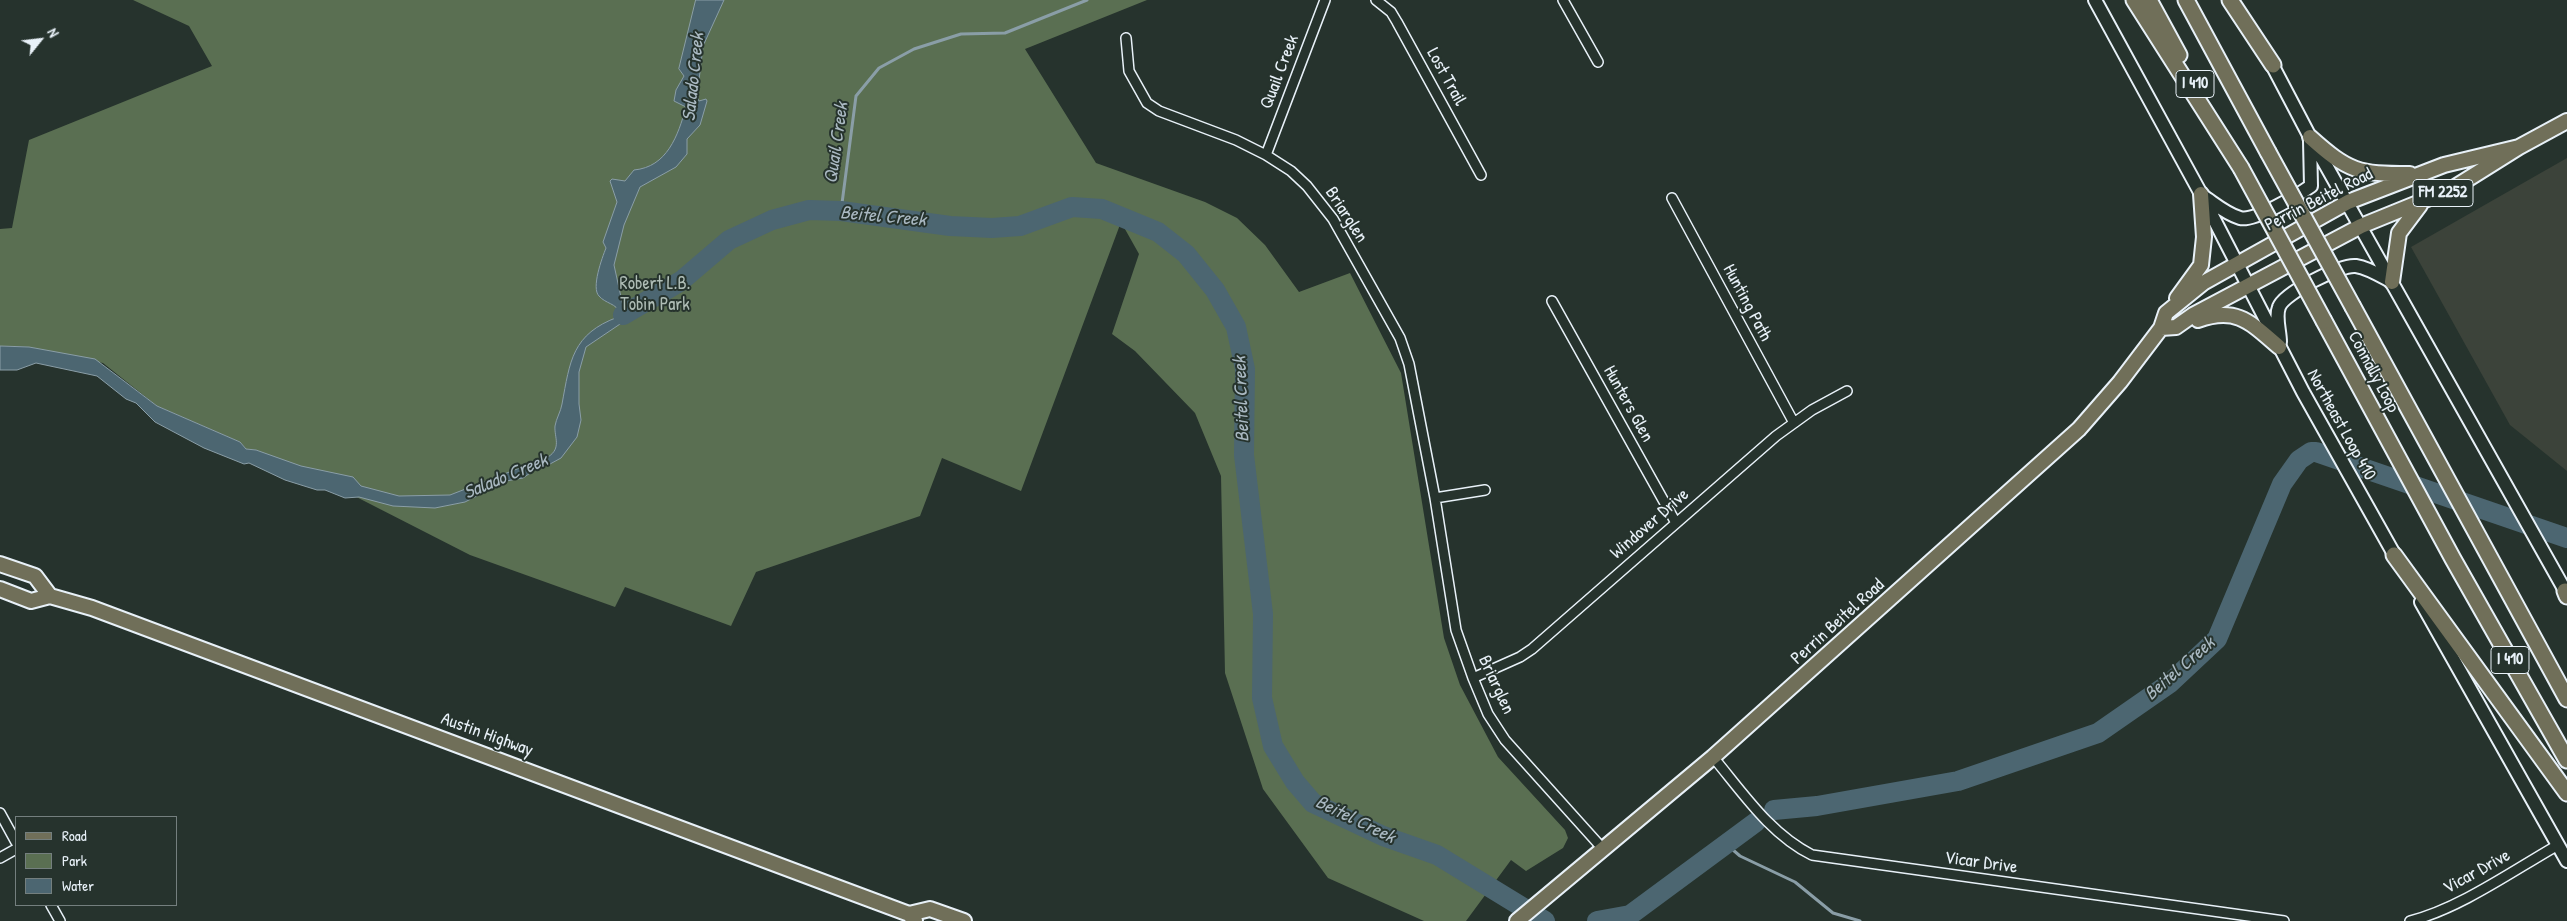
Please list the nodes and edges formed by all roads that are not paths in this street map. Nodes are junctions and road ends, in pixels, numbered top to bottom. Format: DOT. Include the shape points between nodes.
graph roads {
  1 [pos="1325,0"];
  2 [pos="1376,0"];
  3 [pos="1563,0"];
  4 [pos="2095,0"];
  5 [pos="2134,0"];
  6 [pos="2149,0"];
  7 [pos="2186,0"];
  8 [pos="2230,0"];
  9 [pos="2237,0"];
  10 [pos="1126,38"];
  11 [pos="1598,62"];
  12 [pos="2273,65"];
  13 [pos="2567,121"];
  14 [pos="2310,137"];
  15 [pos="2518,147"];
  16 [pos="1266,155"];
  17 [pos="2241,168"];
  18 [pos="2421,173"];
  19 [pos="1482,175"];
  20 [pos="2201,194"];
  21 [pos="1672,198"];
  22 [pos="2348,202"];
  23 [pos="2422,202"];
  24 [pos="2361,226"];
  25 [pos="2237,263"];
  26 [pos="2392,282"];
  27 [pos="2248,285"];
  28 [pos="1552,302"];
  29 [pos="2166,313"];
  30 [pos="2176,327"];
  31 [pos="2161,328"];
  32 [pos="2279,347"];
  33 [pos="1847,391"];
  34 [pos="1794,423"];
  35 [pos="1485,490"];
  36 [pos="1435,498"];
  37 [pos="1676,523"];
  38 [pos="2394,555"];
  39 [pos="0,564"];
  40 [pos="0,589"];
  41 [pos="2566,594"];
  42 [pos="50,596"];
  43 [pos="1473,678"];
  44 [pos="2567,698"];
  45 [pos="1713,758"];
  46 [pos="2567,760"];
  47 [pos="2567,793"];
  48 [pos="0,813"];
  49 [pos="15,840"];
  50 [pos="2558,845"];
  51 [pos="1603,849"];
  52 [pos="15,850"];
  53 [pos="0,858"];
  54 [pos="2567,861"];
  55 [pos="52,906"];
  56 [pos="912,917"];
  57 [pos="60,921"];
  58 [pos="964,921"];
  59 [pos="1517,921"];
  60 [pos="2284,921"];
  61 [pos="2410,921"];
  1 -- 16 [label="street, Quail Creek"];
  2 -- 19 [label="street, Lost Trail" via="1391,12"];
  3 -- 11 [label="street"];
  4 -- 20 [label="main road, Northeast Loop 410"];
  5 -- 17 [label="highway"];
  6 -- 17 [label="highway, Connally Loop / I 410"];
  7 -- 44 [label="highway, Connally Loop / I 410, bridge"];
  8 -- 12 [label="highway"];
  9 -- 12 [label="main road"];
  10 -- 16 [label="street, Briarglen" via="1129,71 1147,103 1159,111"];
  12 -- 14 [label="main road"];
  13 -- 15 [label="main road, Perrin Beitel Road / FM 2252"];
  14 -- 18 [label="main road" via="2338,162 2355,169 2379,174"];
  14 -- 20 [label="main road" via="2311,186 2256,216 2242,219"];
  14 -- 22 [label="main road"];
  15 -- 18 [label="main road, Perrin Beitel Road / FM 2252"];
  15 -- 23 [label="main road, Perrin Beitel Road / FM 2252" via="2452,190"];
  16 -- 36 [label="street, Briarglen" via="1291,171 1321,202 1400,338 1416,390"];
  17 -- 46 [label="highway, Connally Loop / I 410, bridge"];
  18 -- 22 [label="main road, Perrin Beitel Road / FM 2252"];
  20 -- 25 [label="main road, Northeast Loop 410"];
  20 -- 29 [label="main road" via="2204,237 2201,265"];
  21 -- 34 [label="street, Hunting Path"];
  22 -- 24 [label="main road"];
  22 -- 25 [label="main road, Perrin Beitel Road / FM 2252"];
  23 -- 24 [label="main road, Perrin Beitel Road / FM 2252"];
  23 -- 26 [label="main road" via="2399,233"];
  24 -- 26 [label="main road"];
  24 -- 27 [label="main road, Perrin Beitel Road / FM 2252"];
  25 -- 27 [label="main road, Northeast Loop 410"];
  25 -- 29 [label="main road, Perrin Beitel Road" via="2203,283"];
  26 -- 32 [label="main road" via="2357,266 2342,267 2288,295 2279,305"];
  26 -- 41 [label="main road"];
  27 -- 30 [label="main road, Perrin Beitel Road"];
  27 -- 32 [label="main road, Northeast Loop 410"];
  28 -- 37 [label="street, Hunters Glen"];
  29 -- 31 [label="main road, Perrin Beitel Road"];
  30 -- 31 [label="main road"];
  30 -- 32 [label="main road" via="2214,314 2245,318"];
  31 -- 45 [label="main road, Perrin Beitel Road" via="2079,429"];
  32 -- 38 [label="main road, Northeast Loop 410"];
  33 -- 34 [label="street, Windover Drive"];
  34 -- 37 [label="street, Windover Drive"];
  35 -- 36 [label="street"];
  36 -- 43 [label="street, Briarglen" via="1456,630"];
  37 -- 43 [label="street, Windover Drive" via="1532,649"];
  38 -- 47 [label="highway"];
  38 -- 50 [label="main road, Northeast Loop 410"];
  39 -- 42 [label="main road" via="35,576"];
  40 -- 42 [label="main road, Austin Highway" via="31,600"];
  42 -- 56 [label="main road, Austin Highway" via="92,608"];
  43 -- 51 [label="street, Briarglen" via="1488,714 1505,740"];
  45 -- 51 [label="main road, Perrin Beitel Road"];
  45 -- 60 [label="street, Vicar Drive" via="1769,825 1812,855"];
  48 -- 49 [label="street"];
  50 -- 54 [label="main road, Northeast Loop 410"];
  50 -- 61 [label="street, Vicar Drive" via="2462,900"];
  51 -- 59 [label="main road, Perrin Beitel Road"];
  52 -- 53 [label="street"];
  55 -- 57 [label="street"];
  56 -- 58 [label="main road, Austin Highway" via="930,909"];
}
